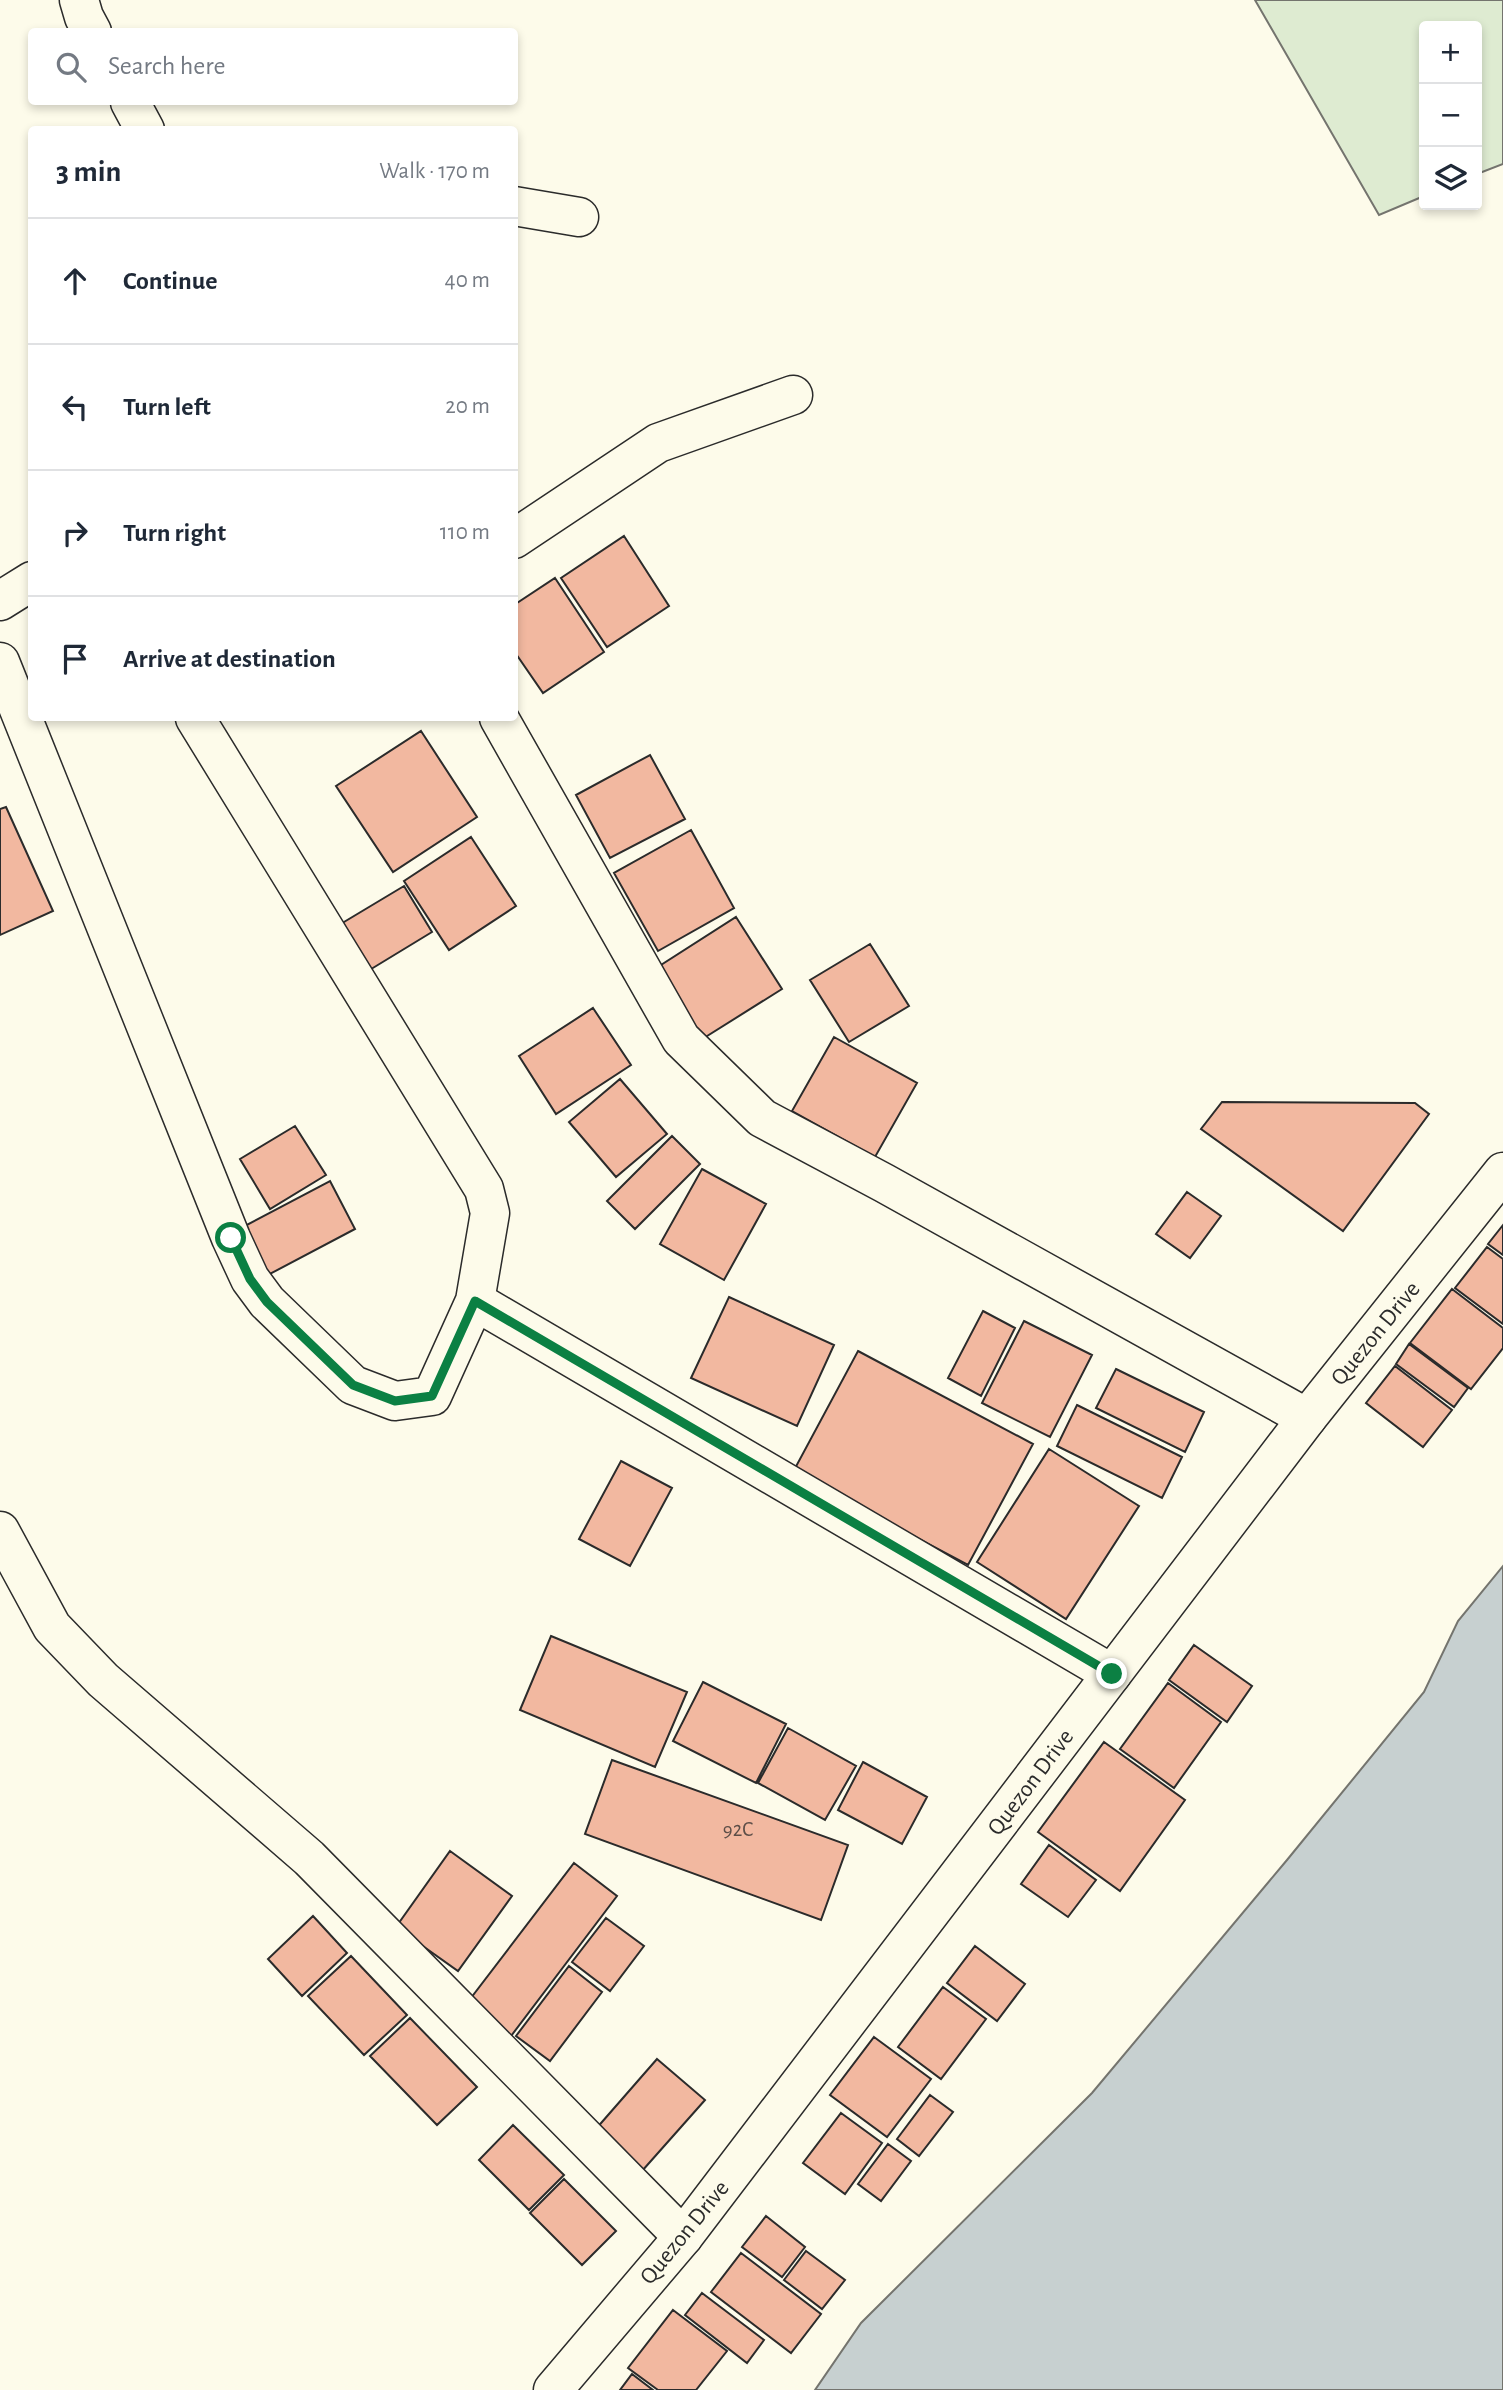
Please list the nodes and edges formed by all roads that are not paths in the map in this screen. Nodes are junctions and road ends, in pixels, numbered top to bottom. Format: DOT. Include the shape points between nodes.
graph roads {
  1 [pos="79,0"];
  2 [pos="90,28"];
  3 [pos="132,105"];
  4 [pos="143,126"];
  5 [pos="518,207"];
  6 [pos="579,217"];
  7 [pos="793,395"];
  8 [pos="518,536"];
  9 [pos="28,584"];
  10 [pos="0,601"];
  11 [pos="0,662"];
  12 [pos="197,721"];
  13 [pos="501,721"];
  14 [pos="1503,1172"];
  15 [pos="475,1301"];
  16 [pos="1307,1418"];
  17 [pos="0,1531"];
  18 [pos="1112,1674"];
  19 [pos="682,2237"];
  20 [pos="553,2390"];
  1 -- 2 [label="main road"];
  3 -- 4 [label="main road"];
  5 -- 6 [label="main road"];
  7 -- 8 [label="main road" via="658,443"];
  9 -- 10 [label="main road"];
  11 -- 15 [label="main road" via="231,1238 250,1279 267,1302 353,1385 395,1401 432,1396"];
  12 -- 15 [label="main road" via="484,1189 490,1213"];
  13 -- 16 [label="main road" via="681,1040 762,1118"];
  14 -- 16 [label="main road, Quezon Drive"];
  15 -- 18 [label="main road"];
  16 -- 18 [label="main road, Quezon Drive"];
  17 -- 19 [label="main road" via="52,1627 86,1663 309,1858"];
  18 -- 19 [label="main road, Quezon Drive"];
  19 -- 20 [label="main road, Quezon Drive"];
}
